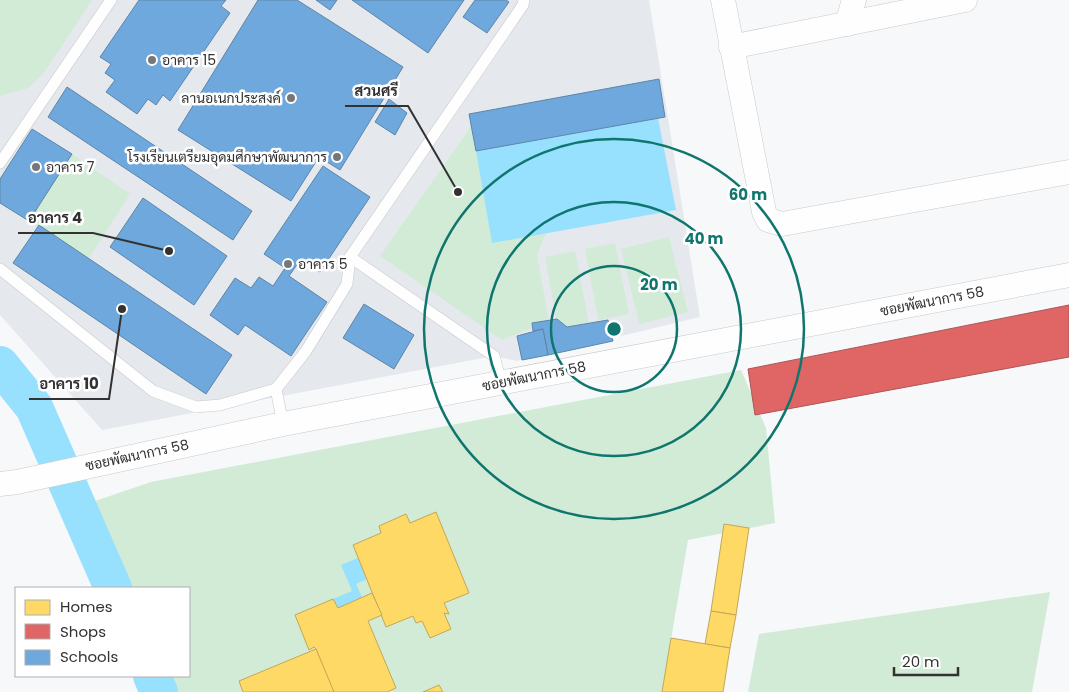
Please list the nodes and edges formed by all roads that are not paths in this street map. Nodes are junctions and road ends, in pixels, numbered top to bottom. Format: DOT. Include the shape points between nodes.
graph roads {
  1 [pos="112,0"];
  2 [pos="524,0"];
  3 [pos="723,0"];
  4 [pos="854,0"];
  5 [pos="965,0"];
  6 [pos="847,24"];
  7 [pos="731,47"];
  8 [pos="0,163"];
  9 [pos="1069,172"];
  10 [pos="350,257"];
  11 [pos="0,269"];
  12 [pos="1069,276"];
  13 [pos="500,382"];
  14 [pos="276,389"];
  15 [pos="283,424"];
  16 [pos="9,483"];
  1 -- 8 [label="lane"];
  2 -- 10 [label="lane"];
  3 -- 7 [label="street"];
  4 -- 6 [label="street"];
  5 -- 6 [label="street"];
  6 -- 7 [label="street"];
  7 -- 9 [label="street" via="764,212 773,222 782,224"];
  10 -- 13 [label="lane" via="494,356"];
  10 -- 14 [label="lane" via="347,284 306,351"];
  11 -- 14 [label="lane" via="153,390 175,401 196,407 220,405"];
  12 -- 13 [label="street, ซอยพัฒนาการ 58"];
  13 -- 15 [label="street, ซอยพัฒนาการ 58"];
  14 -- 15 [label="lane"];
  15 -- 16 [label="street, ซอยพัฒนาการ 58"];
}
